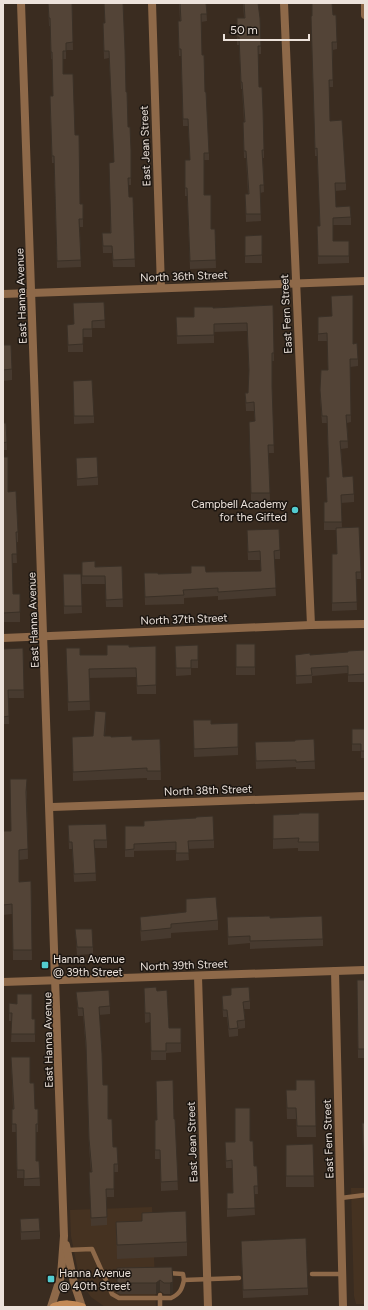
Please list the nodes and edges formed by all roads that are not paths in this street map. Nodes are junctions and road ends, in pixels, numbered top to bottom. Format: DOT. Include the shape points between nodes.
graph roads {
  1 [pos="21,3"];
  2 [pos="152,3"];
  3 [pos="284,3"];
  4 [pos="364,3"];
  5 [pos="365,15"];
  6 [pos="365,281"];
  7 [pos="296,284"];
  8 [pos="161,288"];
  9 [pos="32,293"];
  10 [pos="3,294"];
  11 [pos="365,624"];
  12 [pos="311,625"];
  13 [pos="44,636"];
  14 [pos="3,638"];
  15 [pos="365,796"];
  16 [pos="52,806"];
  17 [pos="365,970"];
  18 [pos="335,971"];
  19 [pos="198,976"];
  20 [pos="57,980"];
  21 [pos="3,982"];
  22 [pos="365,1195"];
  23 [pos="341,1198"];
  24 [pos="64,1236"];
  25 [pos="67,1250"];
  26 [pos="160,1273"];
  27 [pos="129,1274"];
  28 [pos="312,1274"];
  29 [pos="343,1274"];
  30 [pos="103,1276"];
  31 [pos="240,1278"];
  32 [pos="207,1279"];
  33 [pos="184,1280"];
  34 [pos="160,1296"];
  35 [pos="51,1307"];
  36 [pos="54,1307"];
  37 [pos="82,1307"];
  38 [pos="160,1307"];
  39 [pos="208,1307"];
  40 [pos="343,1307"];
  1 -- 9 [label="street, East Hanna Avenue"];
  2 -- 8 [label="street, East Jean Street"];
  3 -- 7 [label="street, East Fern Street"];
  4 -- 5 [label="street"];
  6 -- 7 [label="street, North 36th Street"];
  7 -- 8 [label="street, North 36th Street"];
  7 -- 12 [label="street, East Fern Street"];
  8 -- 9 [label="street, North 36th Street"];
  9 -- 10 [label="street, North 36th Street"];
  9 -- 13 [label="street, East Hanna Avenue"];
  11 -- 12 [label="street, North 37th Street"];
  12 -- 13 [label="street, North 37th Street"];
  13 -- 14 [label="street, North 37th Street"];
  13 -- 16 [label="street, East Hanna Avenue"];
  15 -- 16 [label="street, North 38th Street"];
  16 -- 20 [label="street, East Hanna Avenue"];
  17 -- 18 [label="street, North 39th Street"];
  18 -- 19 [label="street, North 39th Street"];
  18 -- 23 [label="street, East Fern Street"];
  19 -- 20 [label="street, North 39th Street"];
  19 -- 32 [label="street, East Jean Street"];
  20 -- 21 [label="street, North 39th Street"];
  20 -- 24 [label="street, East Hanna Avenue"];
  22 -- 23 [label="lane"];
  23 -- 29 [label="street, East Fern Street"];
  24 -- 25 [label="street, East Hanna Avenue"];
  24 -- 35 [label="street, East Hanna Avenue" via="62,1276"];
  25 -- 30 [label="lane" via="92,1249"];
  25 -- 37 [label="street, East Hanna Avenue"];
  26 -- 33 [label="lane" via="183,1274"];
  27 -- 30 [label="lane"];
  28 -- 29 [label="lane"];
  29 -- 40 [label="street, East Fern Street"];
  30 -- 34 [label="lane" via="112,1294 119,1298"];
  31 -- 32 [label="lane"];
  32 -- 33 [label="lane"];
  32 -- 39 [label="street, East Jean Street"];
  33 -- 34 [label="lane" via="178,1295 171,1298"];
  34 -- 38 [label="lane"];
  36 -- 37 [label="main road" via="71,1304"];
}
